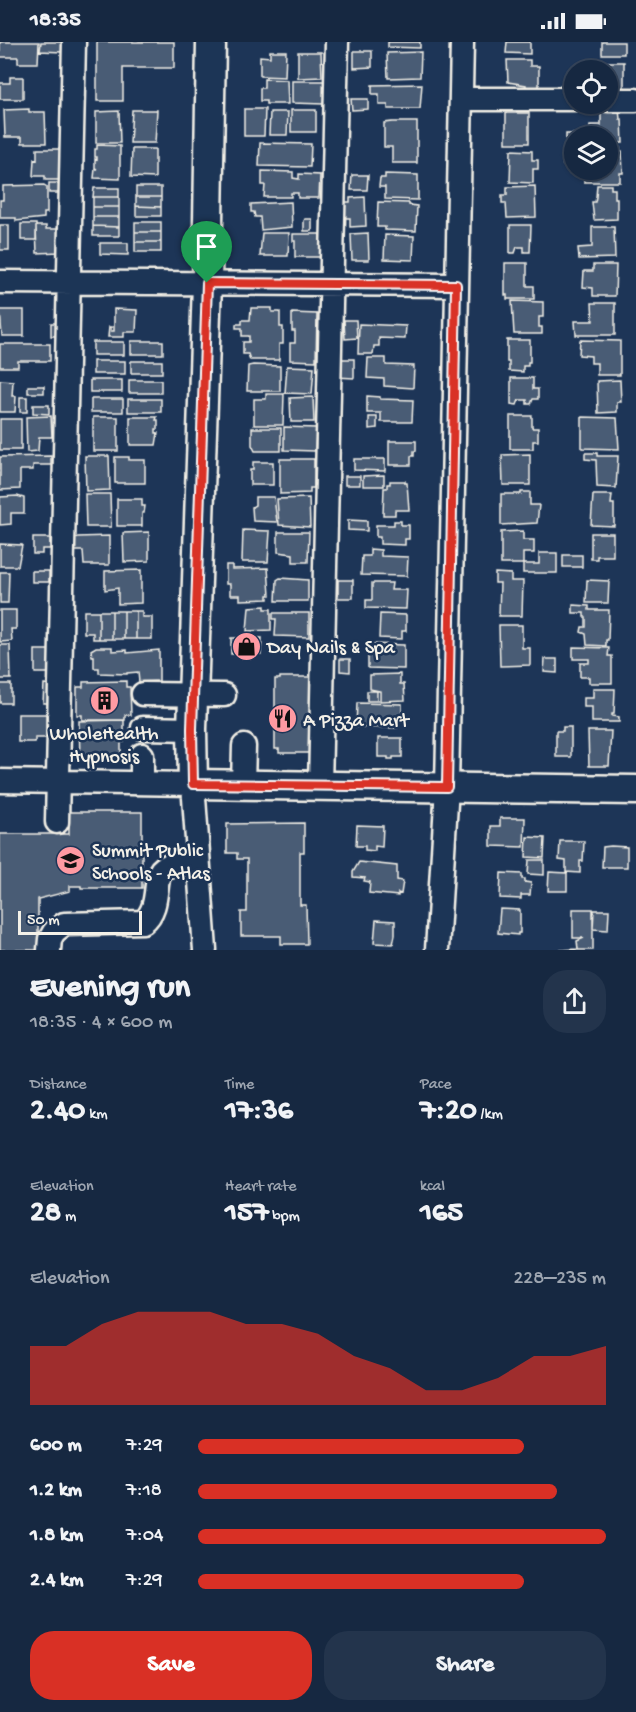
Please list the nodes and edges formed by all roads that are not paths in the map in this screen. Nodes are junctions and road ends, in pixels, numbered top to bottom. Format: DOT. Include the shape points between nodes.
graph roads {
  1 [pos="75,42"];
  2 [pos="211,42"];
  3 [pos="337,42"];
  4 [pos="462,42"];
  5 [pos="462,99"];
  6 [pos="564,99"];
  7 [pos="618,99"];
  8 [pos="636,100"];
  9 [pos="0,282"];
  10 [pos="70,282"];
  11 [pos="207,283"];
  12 [pos="332,284"];
  13 [pos="456,285"];
  14 [pos="143,694"];
  15 [pos="193,695"];
  16 [pos="224,695"];
  17 [pos="143,728"];
  18 [pos="192,729"];
  19 [pos="243,746"];
  20 [pos="142,756"];
  21 [pos="0,781"];
  22 [pos="57,782"];
  23 [pos="142,783"];
  24 [pos="193,784"];
  25 [pos="243,784"];
  26 [pos="320,786"];
  27 [pos="447,787"];
  28 [pos="636,790"];
  29 [pos="57,822"];
  30 [pos="198,862"];
  31 [pos="49,950"];
  32 [pos="205,950"];
  33 [pos="436,950"];
  1 -- 10 [label="street"];
  2 -- 11 [label="main road"];
  3 -- 12 [label="street"];
  4 -- 5 [label="street"];
  5 -- 6 [label="street"];
  5 -- 13 [label="street"];
  7 -- 8 [label="street"];
  9 -- 10 [label="street"];
  10 -- 11 [label="street"];
  10 -- 22 [label="street"];
  11 -- 12 [label="street"];
  11 -- 15 [label="main road"];
  12 -- 13 [label="street"];
  12 -- 26 [label="street"];
  13 -- 27 [label="street"];
  14 -- 15 [label="street"];
  15 -- 16 [label="street"];
  15 -- 18 [label="main road"];
  17 -- 18 [label="street"];
  18 -- 24 [label="main road"];
  19 -- 25 [label="street"];
  20 -- 23 [label="street"];
  21 -- 22 [label="street"];
  22 -- 23 [label="street"];
  22 -- 29 [label="street"];
  23 -- 24 [label="street"];
  24 -- 25 [label="main road"];
  24 -- 30 [label="street"];
  25 -- 26 [label="main road"];
  26 -- 27 [label="main road"];
  27 -- 28 [label="main road"];
  27 -- 33 [label="street"];
  30 -- 31 [label="street" via="161,869 155,907 143,922 64,924 54,932"];
  30 -- 32 [label="street"];
}
